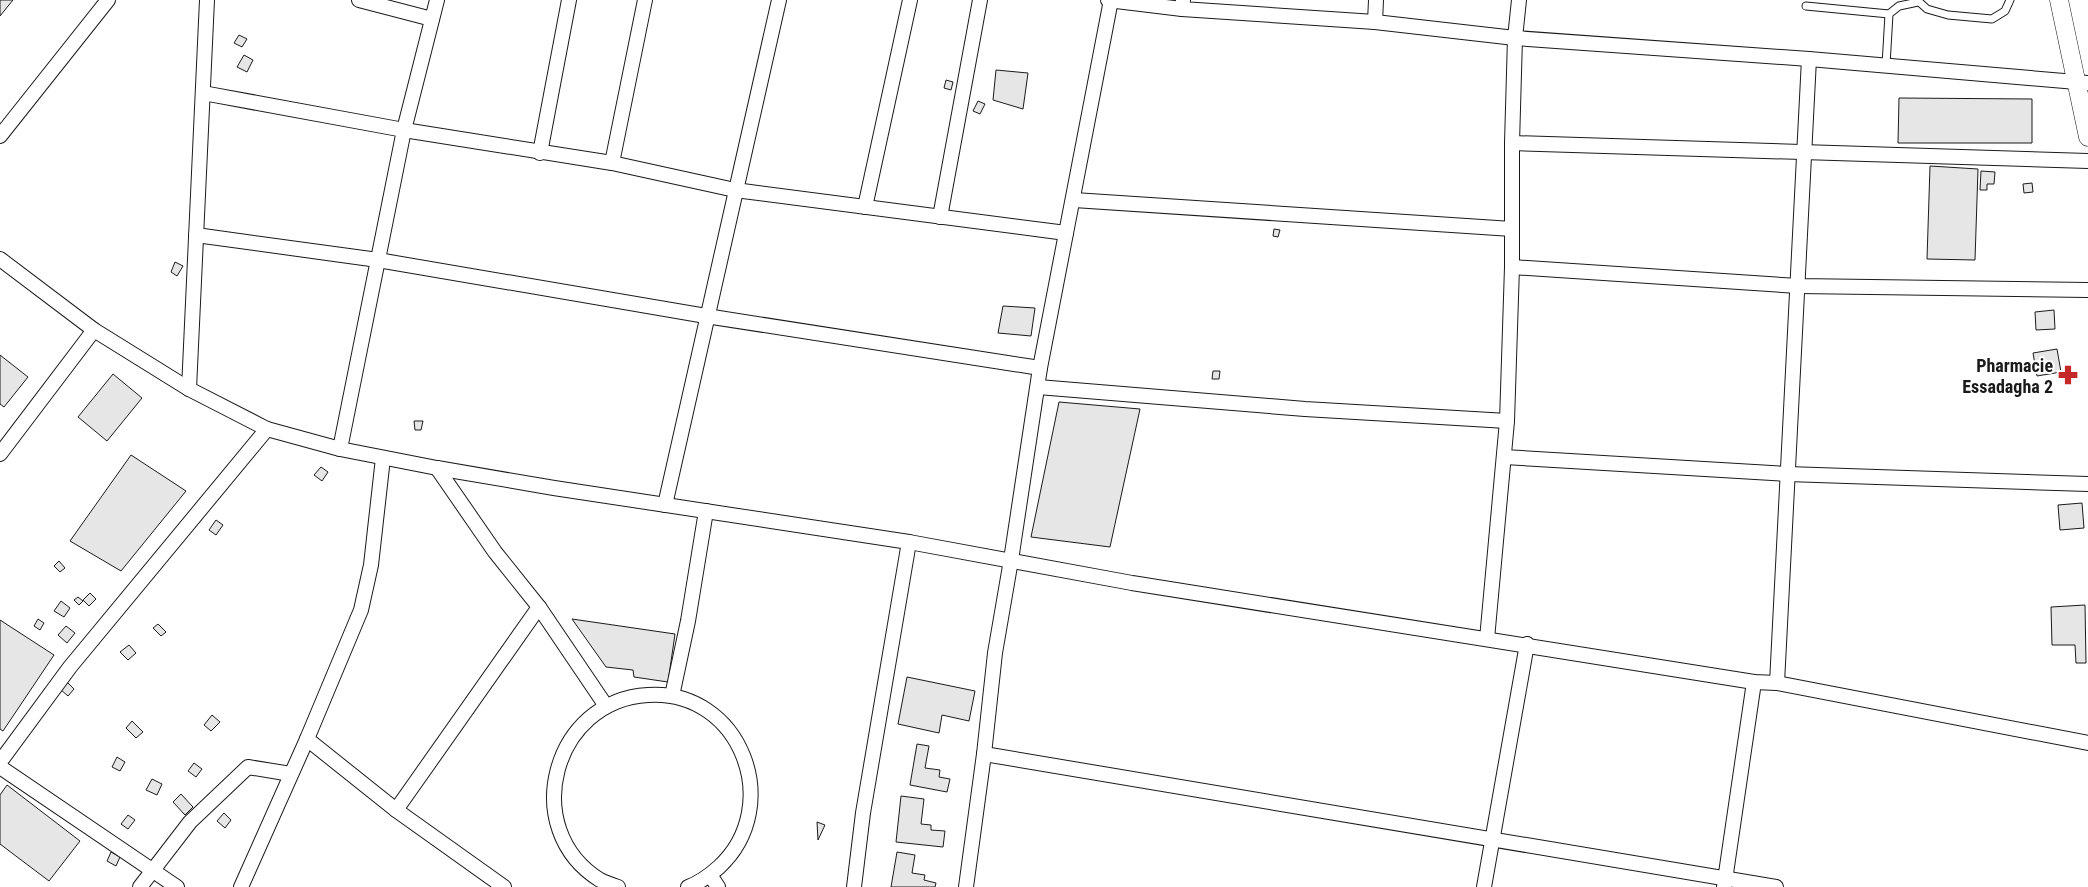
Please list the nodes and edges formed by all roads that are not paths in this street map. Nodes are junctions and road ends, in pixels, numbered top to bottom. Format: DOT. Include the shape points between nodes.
graph roads {
  1 [pos="108,0"];
  2 [pos="207,0"];
  3 [pos="358,0"];
  4 [pos="437,0"];
  5 [pos="569,0"];
  6 [pos="646,0"];
  7 [pos="778,0"];
  8 [pos="910,0"];
  9 [pos="980,0"];
  10 [pos="1110,0"];
  11 [pos="1376,0"];
  12 [pos="1519,0"];
  13 [pos="2010,0"];
  14 [pos="2059,0"];
  15 [pos="1918,1"];
  16 [pos="1183,5"];
  17 [pos="1806,6"];
  18 [pos="1889,14"];
  19 [pos="432,19"];
  20 [pos="1375,22"];
  21 [pos="1516,38"];
  22 [pos="1808,58"];
  23 [pos="1886,66"];
  24 [pos="2083,83"];
  25 [pos="203,93"];
  26 [pos="404,130"];
  27 [pos="0,136"];
  28 [pos="2088,137"];
  29 [pos="1512,143"];
  30 [pos="1804,152"];
  31 [pos="540,153"];
  32 [pos="2088,161"];
  33 [pos="612,164"];
  34 [pos="735,190"];
  35 [pos="1074,200"];
  36 [pos="865,207"];
  37 [pos="940,217"];
  38 [pos="1512,229"];
  39 [pos="1066,233"];
  40 [pos="196,235"];
  41 [pos="0,259"];
  42 [pos="378,260"];
  43 [pos="1512,267"];
  44 [pos="1798,286"];
  45 [pos="2088,290"];
  46 [pos="706,316"];
  47 [pos="94,330"];
  48 [pos="1040,368"];
  49 [pos="1038,387"];
  50 [pos="189,389"];
  51 [pos="1507,422"];
  52 [pos="268,429"];
  53 [pos="340,449"];
  54 [pos="0,454"];
  55 [pos="1504,457"];
  56 [pos="383,458"];
  57 [pos="437,468"];
  58 [pos="1787,474"];
  59 [pos="2088,484"];
  60 [pos="665,505"];
  61 [pos="706,511"];
  62 [pos="908,542"];
  63 [pos="1012,560"];
  64 [pos="539,607"];
  65 [pos="1487,639"];
  66 [pos="1527,644"];
  67 [pos="1754,682"];
  68 [pos="1778,683"];
  69 [pos="672,696"];
  70 [pos="606,706"];
  71 [pos="306,739"];
  72 [pos="2088,743"];
  73 [pos="984,754"];
  74 [pos="0,762"];
  75 [pos="0,767"];
  76 [pos="291,774"];
  77 [pos="396,810"];
  78 [pos="1493,838"];
  79 [pos="152,872"];
  80 [pos="710,875"];
  81 [pos="1725,883"];
  82 [pos="140,887"];
  83 [pos="176,887"];
  84 [pos="241,887"];
  85 [pos="504,887"];
  86 [pos="618,887"];
  87 [pos="688,887"];
  88 [pos="718,887"];
  89 [pos="854,887"];
  90 [pos="966,887"];
  91 [pos="1484,887"];
  92 [pos="1776,887"];
  1 -- 27 [label="street"];
  2 -- 25 [label="street"];
  3 -- 19 [label="street"];
  4 -- 19 [label="street"];
  5 -- 31 [label="street"];
  6 -- 33 [label="street"];
  7 -- 34 [label="street"];
  8 -- 36 [label="street"];
  9 -- 37 [label="street"];
  10 -- 16 [label="street"];
  10 -- 35 [label="street"];
  11 -- 20 [label="street"];
  12 -- 21 [label="street"];
  13 -- 15 [label="lane" via="2005,11 1992,18 1948,15 1927,9"];
  14 -- 24 [label="street"];
  15 -- 18 [label="lane" via="1899,6"];
  16 -- 20 [label="street"];
  17 -- 18 [label="lane"];
  18 -- 23 [label="lane"];
  19 -- 26 [label="street"];
  20 -- 21 [label="street"];
  21 -- 22 [label="street"];
  21 -- 29 [label="street"];
  22 -- 23 [label="street"];
  22 -- 30 [label="street"];
  23 -- 24 [label="street"];
  24 -- 28 [label="street"];
  25 -- 26 [label="street"];
  25 -- 40 [label="street"];
  26 -- 31 [label="street"];
  26 -- 42 [label="street"];
  29 -- 30 [label="street"];
  29 -- 38 [label="street"];
  30 -- 32 [label="street"];
  30 -- 44 [label="street"];
  31 -- 33 [label="street"];
  33 -- 34 [label="street"];
  34 -- 36 [label="street"];
  34 -- 46 [label="street"];
  35 -- 38 [label="street"];
  35 -- 39 [label="street"];
  36 -- 37 [label="street"];
  37 -- 39 [label="street"];
  38 -- 43 [label="street"];
  39 -- 48 [label="street"];
  40 -- 42 [label="street"];
  40 -- 50 [label="street"];
  41 -- 47 [label="street"];
  42 -- 46 [label="street"];
  42 -- 53 [label="street"];
  43 -- 44 [label="street"];
  43 -- 51 [label="street"];
  44 -- 45 [label="street"];
  44 -- 58 [label="street"];
  46 -- 48 [label="street"];
  46 -- 60 [label="street"];
  47 -- 50 [label="street"];
  47 -- 54 [label="street"];
  48 -- 49 [label="street"];
  49 -- 51 [label="street"];
  49 -- 63 [label="street"];
  50 -- 52 [label="street"];
  51 -- 55 [label="street"];
  52 -- 53 [label="street"];
  52 -- 74 [label="street" via="70,667"];
  53 -- 56 [label="street"];
  55 -- 58 [label="street"];
  55 -- 65 [label="street"];
  56 -- 57 [label="street"];
  56 -- 71 [label="street" via="371,565 360,610"];
  57 -- 60 [label="street"];
  57 -- 64 [label="street" via="495,552"];
  58 -- 59 [label="street"];
  58 -- 68 [label="street"];
  60 -- 61 [label="street"];
  61 -- 62 [label="street"];
  61 -- 69 [label="street"];
  62 -- 63 [label="street"];
  62 -- 89 [label="street" via="863,813"];
  63 -- 65 [label="street" via="1132,583"];
  63 -- 73 [label="street" via="995,653"];
  64 -- 70 [label="street"];
  64 -- 77 [label="street"];
  65 -- 66 [label="street"];
  66 -- 67 [label="street"];
  66 -- 78 [label="street"];
  67 -- 68 [label="street"];
  67 -- 81 [label="street"];
  68 -- 72 [label="street"];
  69 -- 70 [label="street" via="649,694"];
  69 -- 80 [label="street" via="696,704 729,731 746,761 752,786 750,812 743,836 729,858"];
  70 -- 86 [label="street" via="582,724 564,748 555,777 554,807 562,835 578,860 600,880"];
  71 -- 76 [label="street"];
  71 -- 77 [label="street"];
  73 -- 78 [label="street"];
  73 -- 90 [label="street"];
  75 -- 79 [label="street"];
  76 -- 79 [label="street" via="248,767 190,822"];
  76 -- 84 [label="street"];
  77 -- 85 [label="street"];
  78 -- 81 [label="street"];
  78 -- 91 [label="street"];
  79 -- 82 [label="street"];
  79 -- 83 [label="street"];
  80 -- 87 [label="street"];
  80 -- 88 [label="street"];
  81 -- 92 [label="street"];
}
